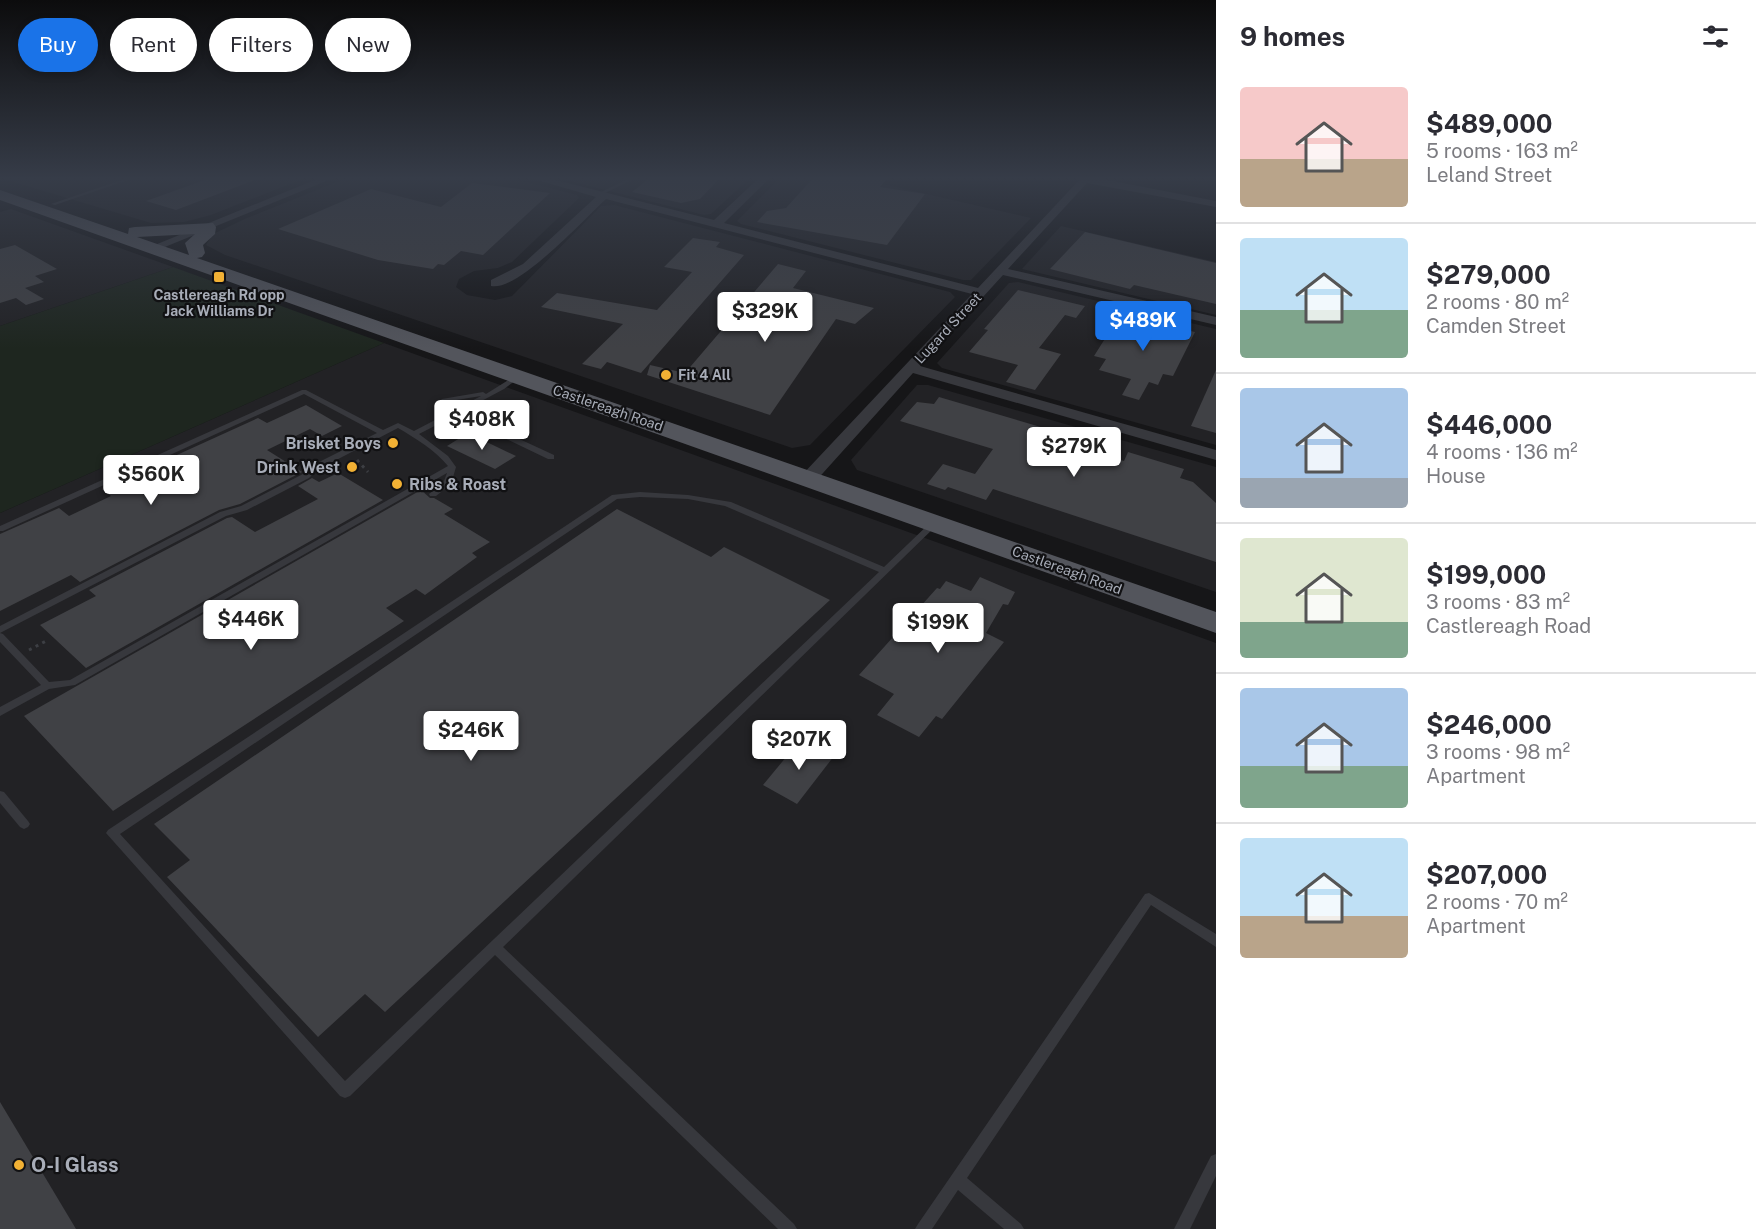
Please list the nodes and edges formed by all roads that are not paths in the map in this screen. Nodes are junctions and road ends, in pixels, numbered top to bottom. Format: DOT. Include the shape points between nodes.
graph roads {
  1 [pos="123,234"];
  2 [pos="139,234"];
  3 [pos="188,234"];
  4 [pos="206,234"];
  5 [pos="561,234"];
  6 [pos="756,234"];
  7 [pos="1034,234"];
  8 [pos="159,246"];
  9 [pos="196,253"];
  10 [pos="1000,271"];
  11 [pos="495,283"];
  12 [pos="980,292"];
  13 [pos="1216,321"];
  14 [pos="910,368"];
  15 [pos="518,376"];
  16 [pos="497,390"];
  17 [pos="444,400"];
  18 [pos="455,412"];
  19 [pos="383,433"];
  20 [pos="414,434"];
  21 [pos="1216,456"];
  22 [pos="551,457"];
  23 [pos="452,467"];
  24 [pos="814,473"];
  25 [pos="433,494"];
  26 [pos="935,523"];
  27 [pos="0,529"];
  28 [pos="885,571"];
  29 [pos="1216,606"];
  30 [pos="1216,623"];
  31 [pos="0,630"];
  32 [pos="0,636"];
  33 [pos="46,686"];
  34 [pos="0,712"];
  35 [pos="0,795"];
  36 [pos="24,824"];
  37 [pos="1216,941"];
  38 [pos="495,946"];
  39 [pos="1216,1161"];
  40 [pos="957,1179"];
  41 [pos="789,1229"];
  42 [pos="923,1229"];
  43 [pos="1016,1229"];
  44 [pos="1182,1229"];
  1 -- 8 [label="main road, Castlereagh Road"];
  2 -- 8 [label="main road, Castlereagh Road"];
  3 -- 8 [label="street"];
  4 -- 9 [label="main road" via="194,243"];
  5 -- 11 [label="street" via="527,267"];
  6 -- 12 [label="street"];
  7 -- 10 [label="street, Lugard Street"];
  8 -- 9 [label="main road, Castlereagh Road"];
  8 -- 15 [label="main road, Castlereagh Road"];
  9 -- 24 [label="main road, Castlereagh Road"];
  10 -- 12 [label="street, Lugard Street"];
  10 -- 13 [label="street"];
  12 -- 14 [label="street, Lugard Street"];
  14 -- 21 [label="street"];
  14 -- 24 [label="street, Lugard Street"];
  15 -- 16 [label="lane"];
  15 -- 24 [label="main road, Castlereagh Road"];
  16 -- 17 [label="lane"];
  16 -- 18 [label="lane"];
  18 -- 20 [label="lane"];
  18 -- 22 [label="lane"];
  19 -- 20 [label="lane" via="398,425"];
  19 -- 27 [label="lane" via="304,391"];
  19 -- 31 [label="lane" via="244,508 223,514"];
  20 -- 23 [label="lane"];
  23 -- 25 [label="lane" via="448,482"];
  23 -- 33 [label="lane" via="72,683"];
  24 -- 26 [label="main road, Castlereagh Road"];
  24 -- 29 [label="main road, Castlereagh Road"];
  26 -- 28 [label="lane"];
  26 -- 30 [label="main road, Castlereagh Road"];
  28 -- 38 [label="lane"];
  28 -- 38 [label="lane" via="728,504 705,499 615,497 112,833 345,1091"];
  32 -- 33 [label="lane"];
  33 -- 34 [label="lane"];
  35 -- 36 [label="lane"];
  37 -- 40 [label="lane" via="1149,898"];
  38 -- 41 [label="lane"];
  39 -- 44 [label="lane"];
  40 -- 42 [label="lane"];
  40 -- 43 [label="lane"];
}
